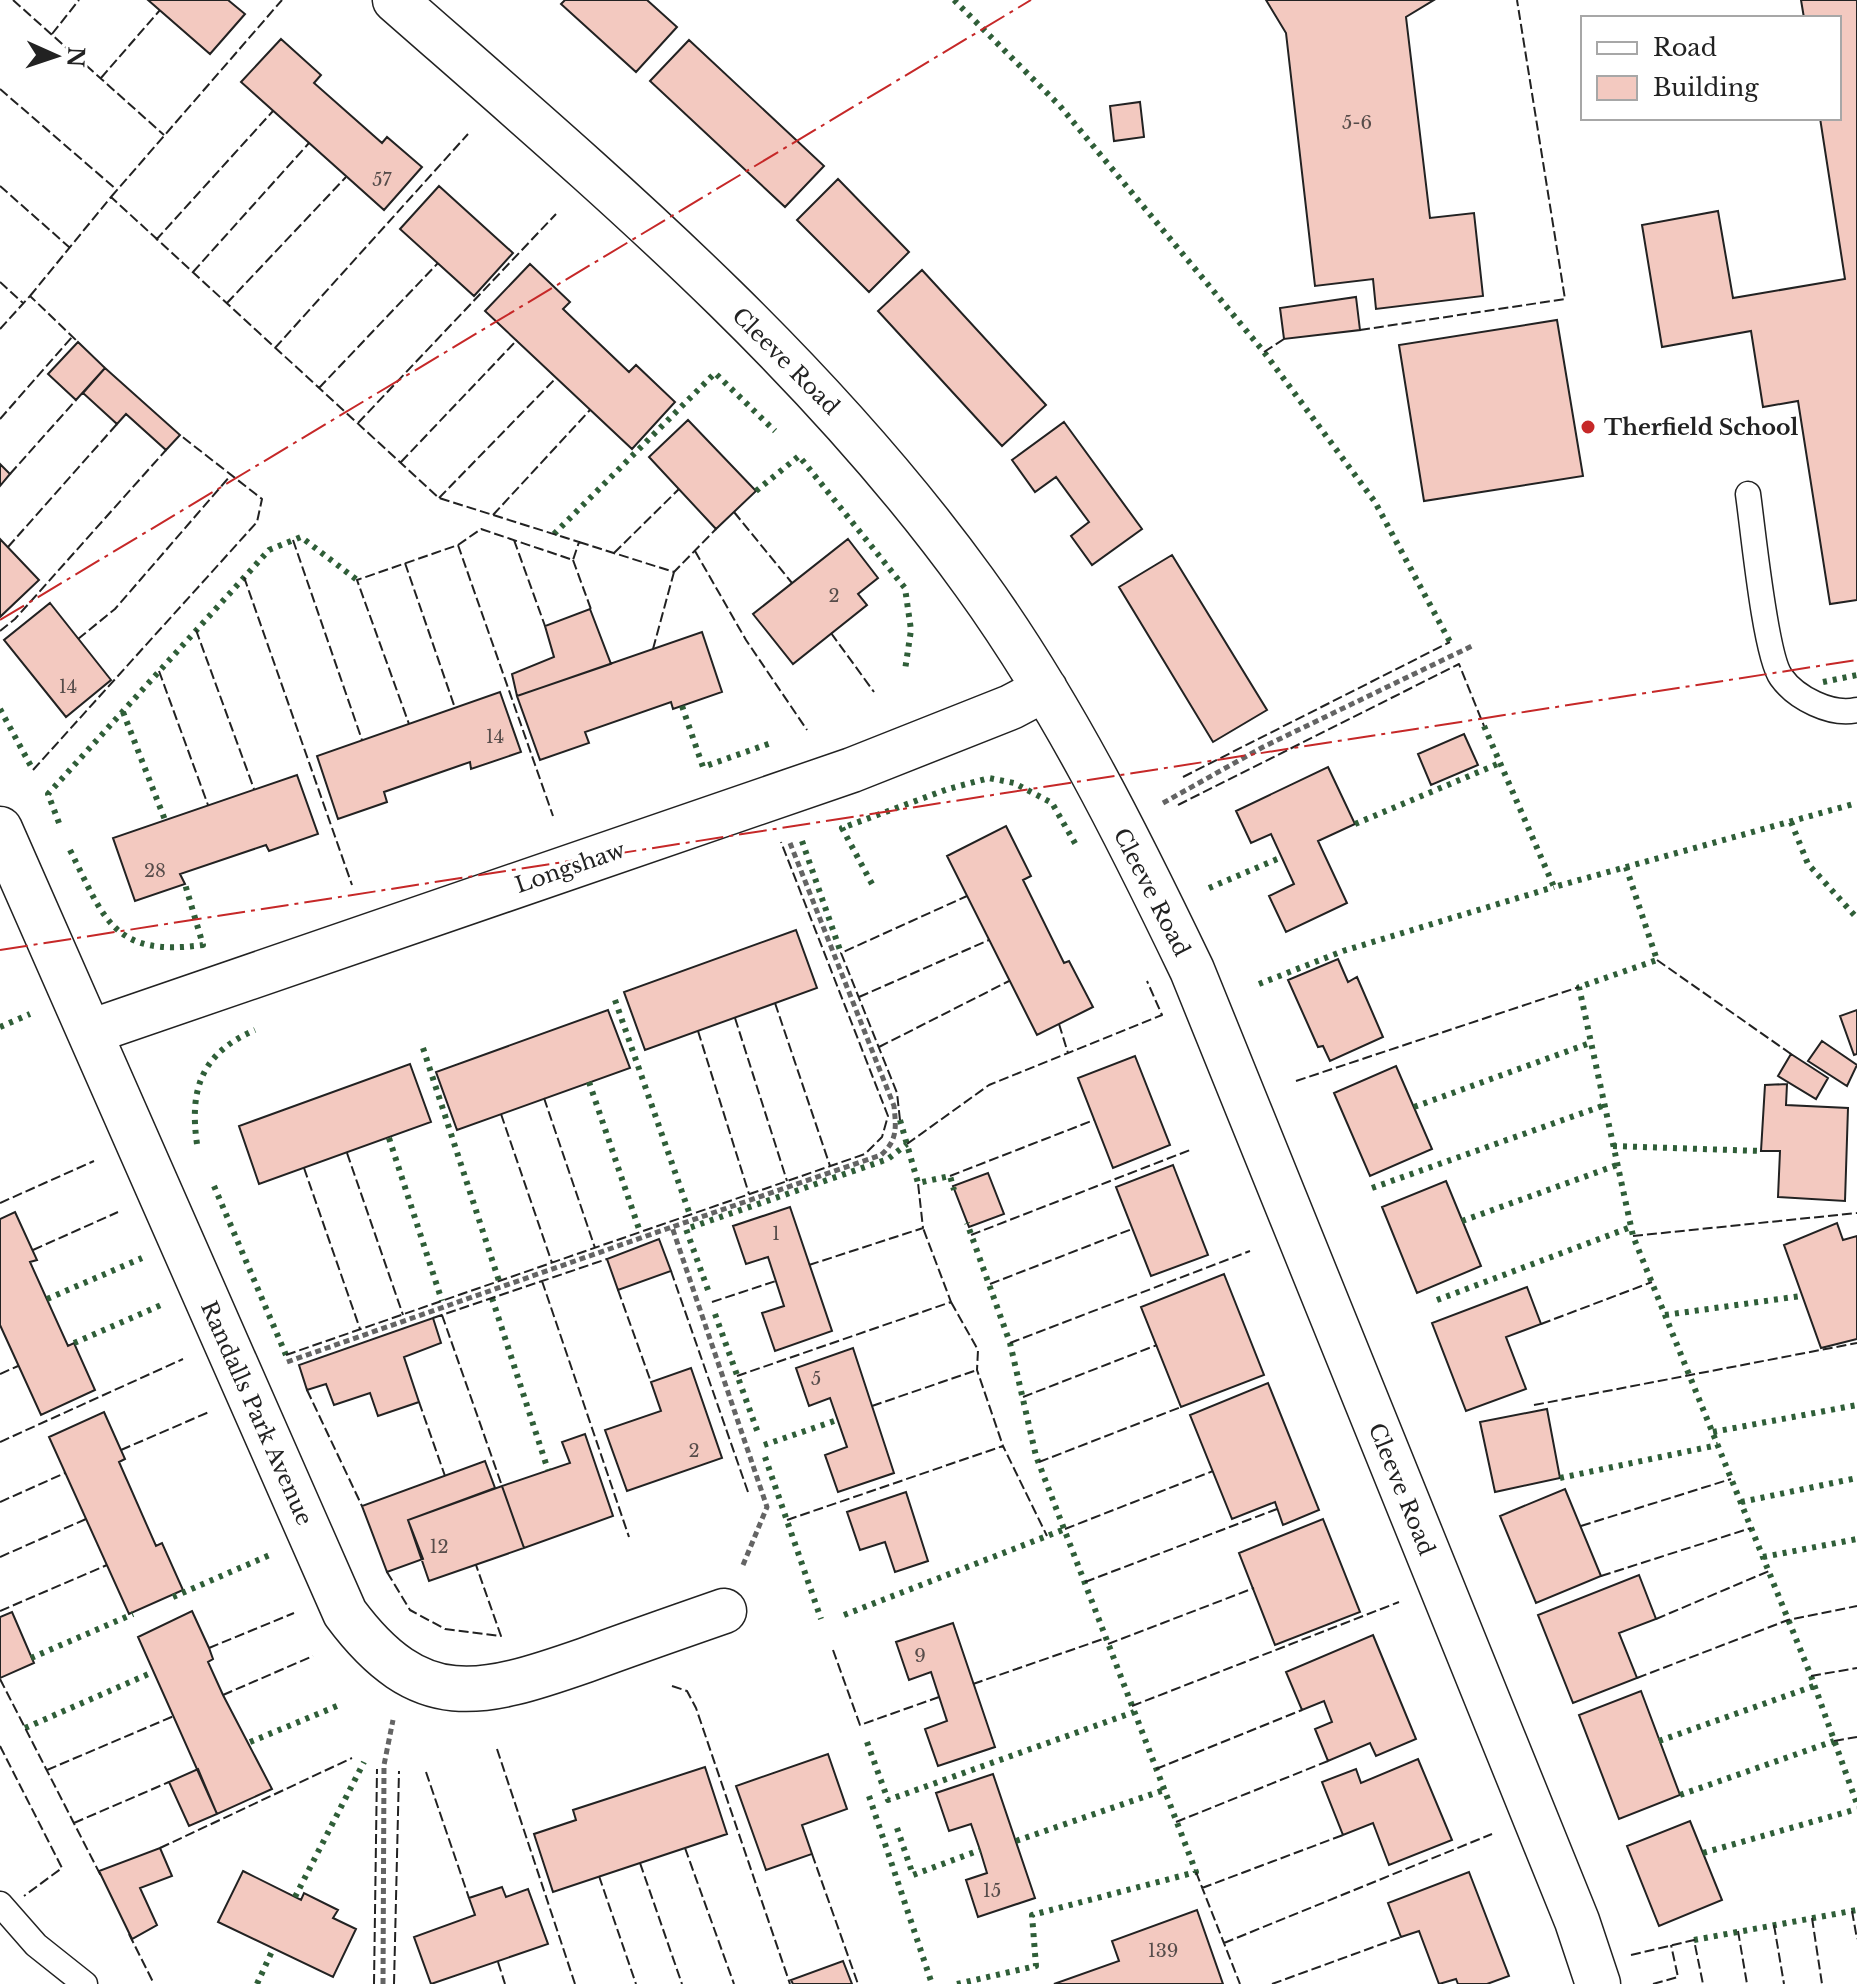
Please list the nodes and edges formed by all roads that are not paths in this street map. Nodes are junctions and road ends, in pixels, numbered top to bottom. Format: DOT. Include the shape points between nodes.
graph roads {
  1 [pos="395,0"];
  2 [pos="1748,494"];
  3 [pos="1045,689"];
  4 [pos="1857,710"];
  5 [pos="0,829"];
  6 [pos="90,1032"];
  7 [pos="724,1611"];
  8 [pos="0,1904"];
  9 [pos="85,1984"];
  10 [pos="1598,1984"];
  1 -- 3 [label="street, Cleeve Road" via="572,155 832,405 974,582"];
  2 -- 4 [label="lane" via="1780,676 1811,704"];
  3 -- 6 [label="street, Longshaw" via="939,736 772,797"];
  3 -- 10 [label="street, Cleeve Road" via="1192,970"];
  5 -- 6 [label="street, Randalls Park Avenue"];
  6 -- 7 [label="street, Randalls Park Avenue" via="345,1613 370,1648 402,1672 471,1690 512,1685"];
  8 -- 9 [label="lane" via="36,1945"];
}
